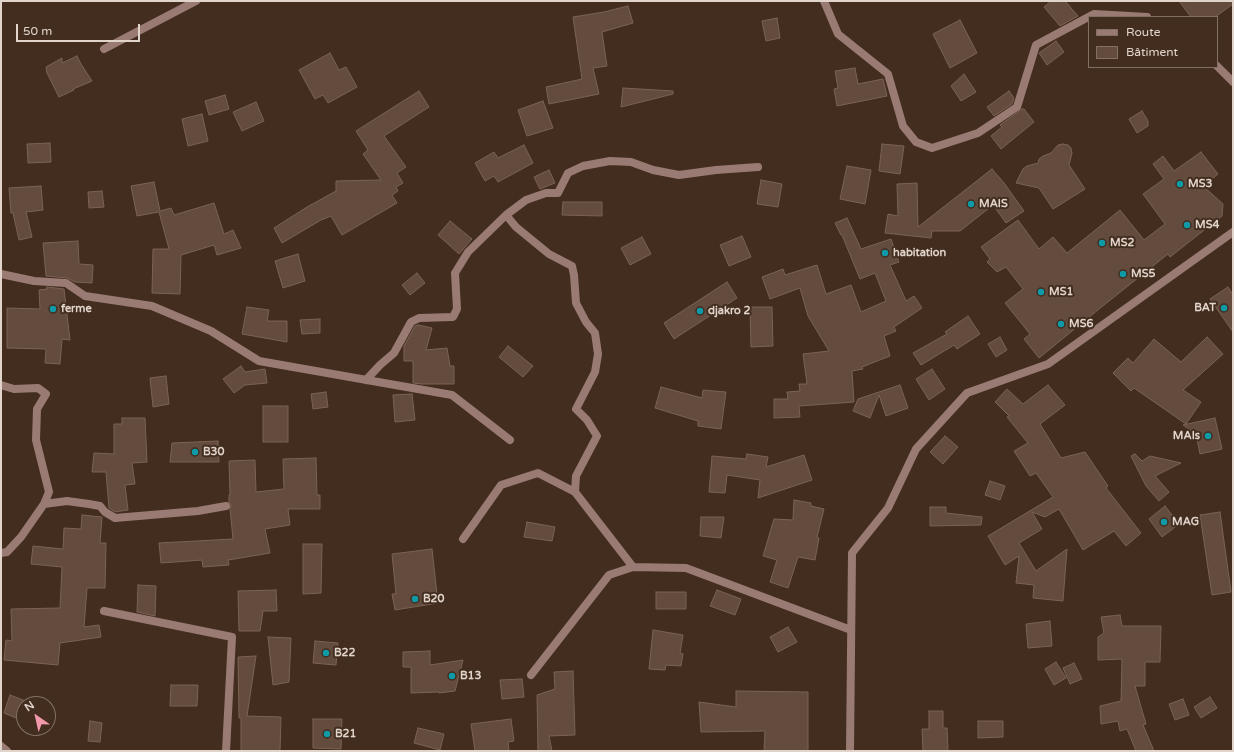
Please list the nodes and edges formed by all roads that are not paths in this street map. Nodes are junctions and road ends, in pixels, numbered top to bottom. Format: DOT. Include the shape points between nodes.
graph roads {
  1 [pos="196,1"];
  2 [pos="824,1"];
  3 [pos="1090,16"];
  4 [pos="1129,16"];
  5 [pos="1088,17"];
  6 [pos="104,49"];
  7 [pos="1218,67"];
  8 [pos="1233,82"];
  9 [pos="758,167"];
  10 [pos="506,214"];
  11 [pos="1233,232"];
  12 [pos="1,274"];
  13 [pos="366,380"];
  14 [pos="1,385"];
  15 [pos="510,440"];
  16 [pos="575,492"];
  17 [pos="44,504"];
  18 [pos="226,506"];
  19 [pos="463,539"];
  20 [pos="1,553"];
  21 [pos="633,567"];
  22 [pos="104,611"];
  23 [pos="851,630"];
  24 [pos="531,675"];
  25 [pos="1,746"];
  26 [pos="7,751"];
  27 [pos="226,751"];
  28 [pos="850,751"];
  1 -- 6 [label="street"];
  2 -- 5 [label="street" via="838,34 888,74 903,126 916,142 932,148 978,133 1017,107 1036,45"];
  3 -- 4 [label="street"];
  7 -- 8 [label="street"];
  9 -- 10 [label="street" via="679,175 631,162 610,161 590,164 568,173 558,193 546,193 526,200"];
  10 -- 13 [label="street" via="468,252 455,273 457,309 453,317 419,318 411,322 394,353"];
  10 -- 16 [label="street" via="516,227 549,254 572,266 576,303 595,333 598,354 595,372 576,409 588,420 597,436 576,476"];
  11 -- 23 [label="street" via="1048,364 968,393 916,450 888,508 852,553"];
  12 -- 13 [label="street" via="34,281 66,283 85,296 152,306 211,331 259,361"];
  13 -- 15 [label="street" via="452,394"];
  14 -- 17 [label="street" via="14,389 38,388 46,394 37,409 36,440 49,492"];
  16 -- 19 [label="street" via="538,473 501,485"];
  16 -- 21 [label="street"];
  17 -- 18 [label="street" via="90,504 100,506 104,512 115,518"];
  17 -- 20 [label="street" via="21,537 7,552"];
  21 -- 23 [label="street" via="686,568"];
  21 -- 24 [label="street" via="609,575"];
  22 -- 27 [label="street" via="232,637"];
  23 -- 28 [label="street"];
  25 -- 26 [label="street"];
}
